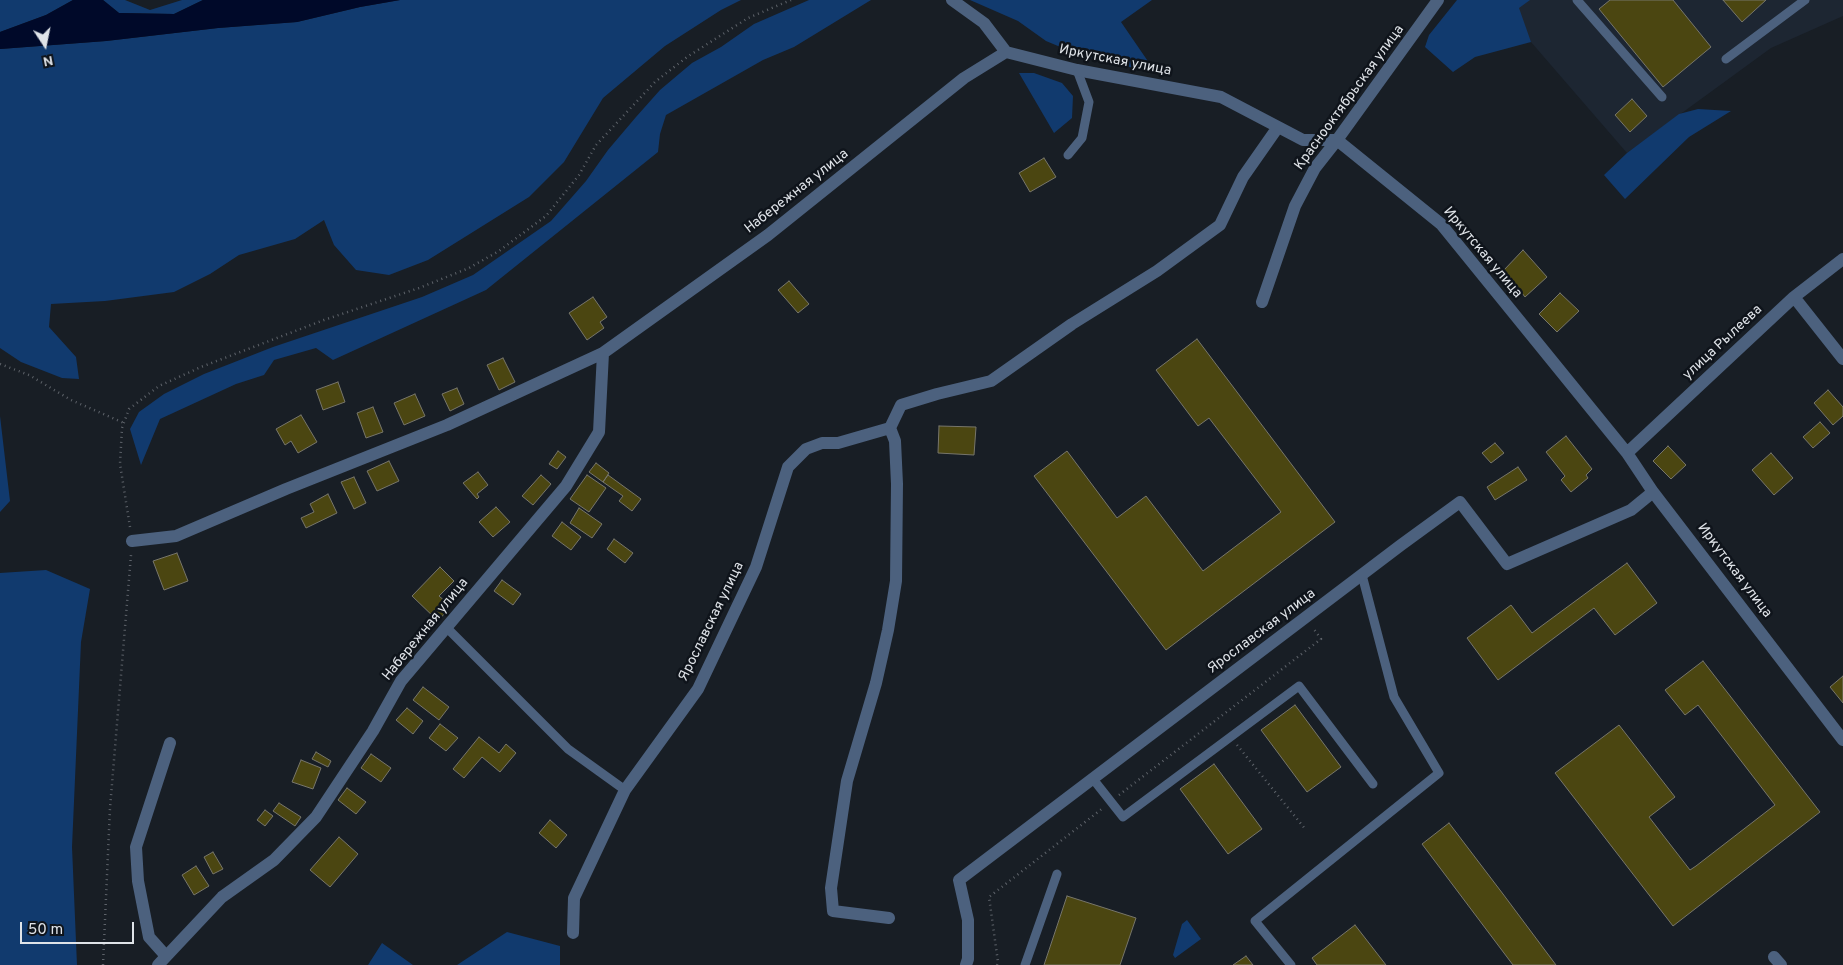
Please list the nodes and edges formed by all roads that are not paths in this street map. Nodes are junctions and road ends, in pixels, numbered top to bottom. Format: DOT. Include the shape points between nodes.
graph roads {
  1 [pos="952,0"];
  2 [pos="1438,0"];
  3 [pos="1577,0"];
  4 [pos="1805,0"];
  5 [pos="1006,52"];
  6 [pos="1726,59"];
  7 [pos="1077,70"];
  8 [pos="1662,97"];
  9 [pos="1278,127"];
  10 [pos="1338,140"];
  11 [pos="1068,155"];
  12 [pos="1843,259"];
  13 [pos="1794,297"];
  14 [pos="1262,302"];
  15 [pos="603,354"];
  16 [pos="1843,359"];
  17 [pos="890,428"];
  18 [pos="1627,453"];
  19 [pos="1653,492"];
  20 [pos="132,542"];
  21 [pos="1362,575"];
  22 [pos="446,627"];
  23 [pos="1843,740"];
  24 [pos="170,743"];
  25 [pos="1093,779"];
  26 [pos="1373,784"];
  27 [pos="625,790"];
  28 [pos="1056,874"];
  29 [pos="889,918"];
  30 [pos="573,933"];
  31 [pos="162,960"];
  32 [pos="966,965"];
  33 [pos="1025,965"];
  34 [pos="1291,965"];
  1 -- 5 [label="street" via="984,23"];
  2 -- 10 [label="street, Краснооктябрьская улица"];
  3 -- 8 [label="lane"];
  4 -- 6 [label="lane"];
  5 -- 7 [label="street, Иркутская улица"];
  5 -- 15 [label="street, Набережная улица" via="964,78 768,235"];
  7 -- 9 [label="street, Иркутская улица" via="1221,97"];
  7 -- 11 [label="lane" via="1089,102 1082,138"];
  9 -- 10 [label="street, Иркутская улица" via="1303,140"];
  9 -- 17 [label="street" via="1243,177 1220,225 991,381 901,405"];
  10 -- 14 [label="street, Краснооктябрьская улица" via="1315,168 1295,206"];
  10 -- 18 [label="street, Иркутская улица" via="1441,224"];
  12 -- 13 [label="street, улица Рылеева"];
  13 -- 16 [label="street"];
  13 -- 18 [label="street, улица Рылеева"];
  15 -- 20 [label="street, Набережная улица" via="446,425 176,536"];
  15 -- 22 [label="street, Набережная улица" via="599,432 566,486"];
  17 -- 27 [label="street, Ярославская улица" via="838,443 822,443 806,450 788,467 756,567 698,688"];
  17 -- 29 [label="street" via="896,441 896,581 876,683 846,780 830,888 833,911"];
  18 -- 19 [label="street, Иркутская улица"];
  19 -- 21 [label="street, Ярославская улица" via="1631,510 1507,564 1460,502"];
  19 -- 23 [label="street, Иркутская улица"];
  21 -- 25 [label="street, Ярославская улица"];
  21 -- 34 [label="lane" via="1394,697 1439,773 1254,921"];
  22 -- 27 [label="lane" via="568,749"];
  22 -- 31 [label="street, Набережная улица" via="401,681 373,731 316,817 274,860 222,897"];
  24 -- 31 [label="street" via="136,847 138,881 149,937"];
  25 -- 26 [label="lane" via="1123,817 1299,686"];
  25 -- 32 [label="street, Ярославская улица" via="958,880 968,920"];
  27 -- 30 [label="street, Ярославская улица" via="574,898"];
  28 -- 33 [label="lane"];
}
